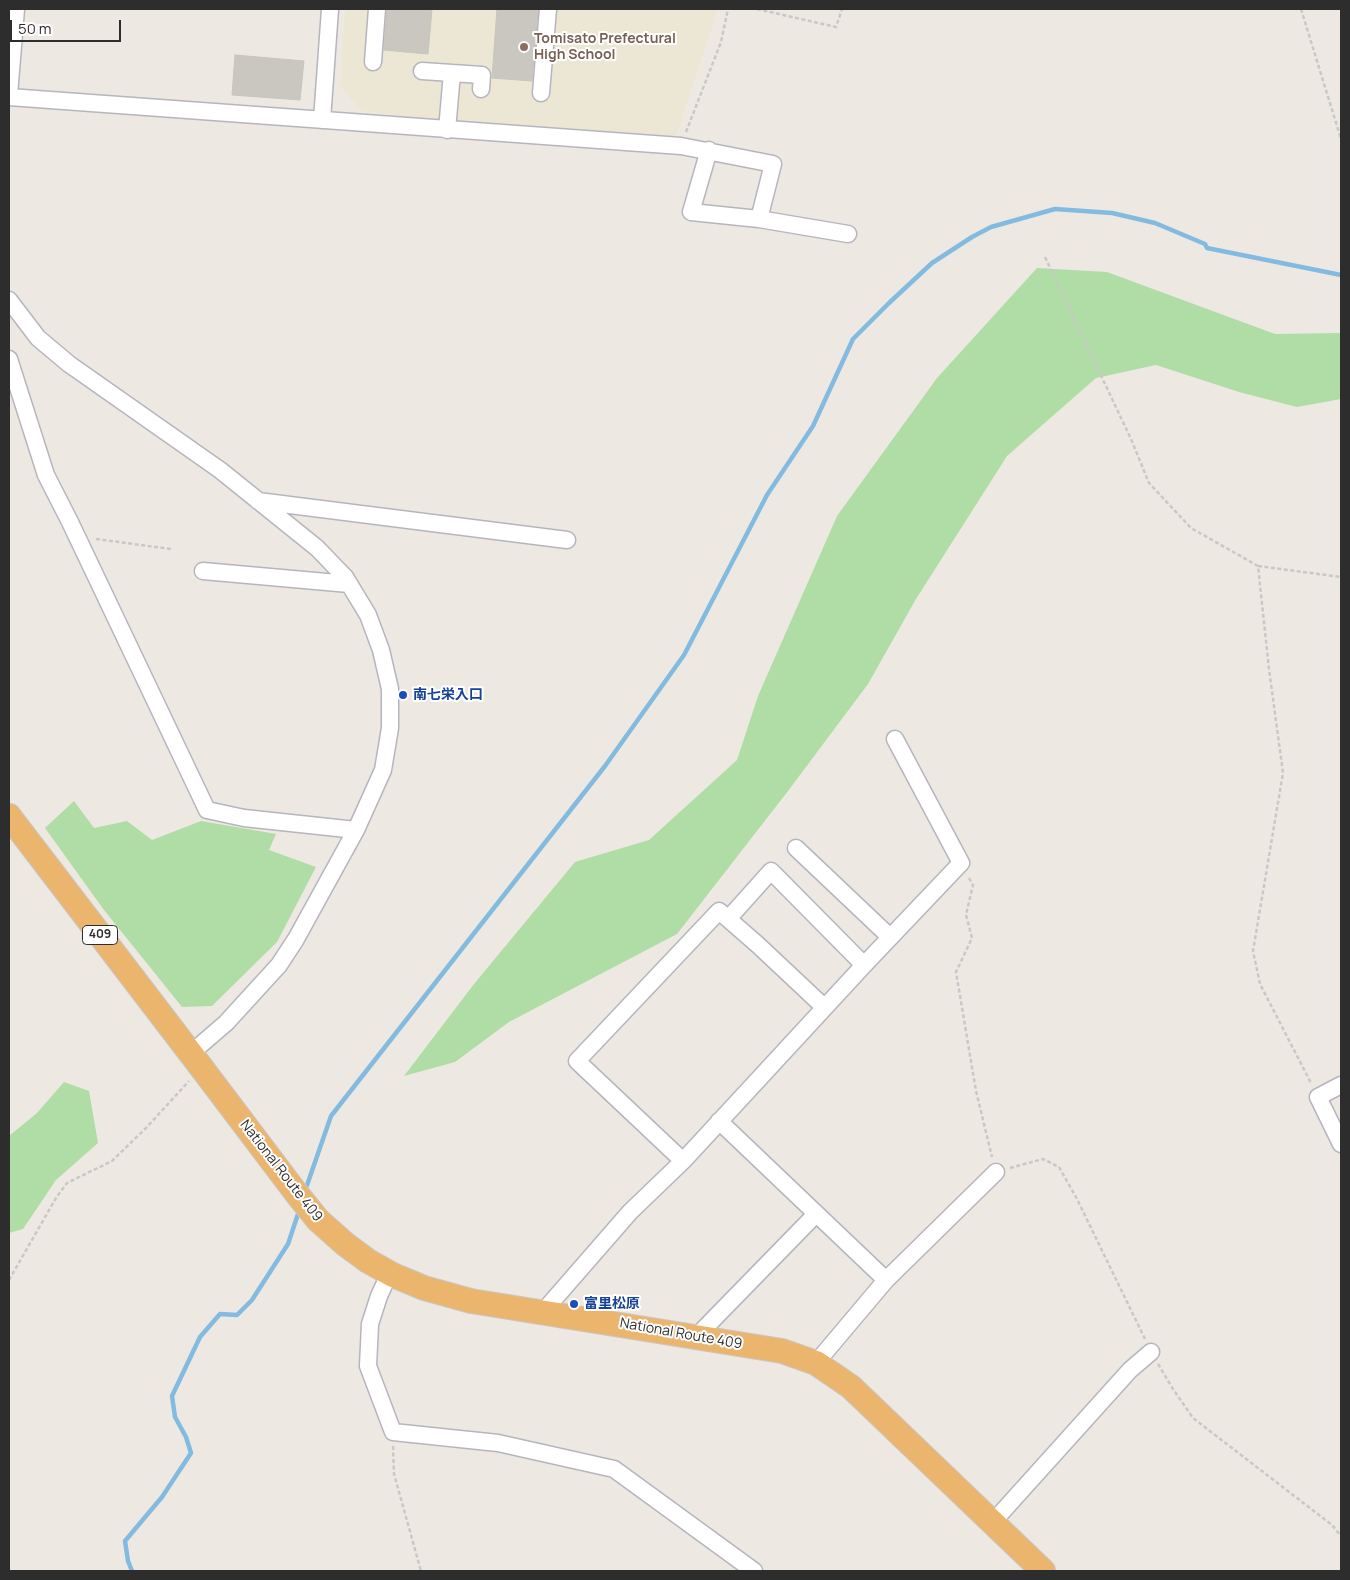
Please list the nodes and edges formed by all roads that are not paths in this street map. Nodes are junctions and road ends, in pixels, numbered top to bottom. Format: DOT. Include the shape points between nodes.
graph roads {
  1 [pos="16,9"];
  2 [pos="330,9"];
  3 [pos="377,9"];
  4 [pos="548,9"];
  5 [pos="372,62"];
  6 [pos="422,71"];
  7 [pos="452,73"];
  8 [pos="481,89"];
  9 [pos="542,93"];
  10 [pos="9,96"];
  11 [pos="322,120"];
  12 [pos="447,130"];
  13 [pos="709,150"];
  14 [pos="759,219"];
  15 [pos="848,234"];
  16 [pos="9,300"];
  17 [pos="9,359"];
  18 [pos="258,501"];
  19 [pos="566,540"];
  20 [pos="203,571"];
  21 [pos="349,584"];
  22 [pos="895,739"];
  23 [pos="9,816"];
  24 [pos="356,830"];
  25 [pos="796,848"];
  26 [pos="728,919"];
  27 [pos="890,937"];
  28 [pos="864,964"];
  29 [pos="824,1007"];
  30 [pos="196,1060"];
  31 [pos="1341,1085"];
  32 [pos="719,1120"];
  33 [pos="1341,1144"];
  34 [pos="683,1161"];
  35 [pos="996,1172"];
  36 [pos="816,1214"];
  37 [pos="393,1275"];
  38 [pos="886,1280"];
  39 [pos="542,1313"];
  40 [pos="696,1337"];
  41 [pos="1151,1352"];
  42 [pos="816,1363"];
  43 [pos="993,1522"];
  44 [pos="754,1571"];
  45 [pos="1043,1571"];
  1 -- 10 [label="street"];
  2 -- 11 [label="street"];
  3 -- 5 [label="street"];
  4 -- 9 [label="street"];
  6 -- 7 [label="street"];
  7 -- 8 [label="street" via="482,75"];
  7 -- 12 [label="street"];
  10 -- 11 [label="street"];
  11 -- 12 [label="street"];
  12 -- 13 [label="street"];
  13 -- 14 [label="street" via="773,164"];
  13 -- 14 [label="street" via="691,212"];
  14 -- 15 [label="street"];
  16 -- 18 [label="street" via="38,338 68,364 220,470"];
  17 -- 24 [label="street" via="46,475 207,810 244,818"];
  18 -- 19 [label="street"];
  18 -- 21 [label="street" via="317,548"];
  20 -- 21 [label="street"];
  21 -- 24 [label="street" via="368,615 390,689 390,728 383,770"];
  22 -- 27 [label="street" via="961,863"];
  23 -- 30 [label="highway, National Route 409 / 409"];
  24 -- 30 [label="street" via="279,965"];
  25 -- 27 [label="street"];
  26 -- 28 [label="street" via="771,872"];
  26 -- 29 [label="street"];
  26 -- 34 [label="street" via="719,911 577,1061"];
  27 -- 28 [label="street"];
  28 -- 29 [label="street"];
  29 -- 32 [label="street"];
  30 -- 37 [label="highway, National Route 409 / 409" via="318,1220 368,1261"];
  31 -- 33 [label="street" via="1318,1098"];
  32 -- 34 [label="street"];
  32 -- 36 [label="street"];
  34 -- 39 [label="street" via="630,1212"];
  35 -- 38 [label="street"];
  36 -- 38 [label="street"];
  36 -- 40 [label="street"];
  37 -- 39 [label="highway, National Route 409 / 409" via="424,1288 471,1301"];
  37 -- 44 [label="street" via="378,1296 370,1324 368,1366 393,1432 498,1442 614,1469"];
  38 -- 42 [label="street"];
  39 -- 40 [label="highway, National Route 409 / 409"];
  40 -- 42 [label="highway, National Route 409 / 409" via="782,1351"];
  41 -- 43 [label="street" via="1130,1370"];
  42 -- 43 [label="highway, National Route 409 / 409" via="851,1387"];
  43 -- 45 [label="highway, National Route 409 / 409"];
}
